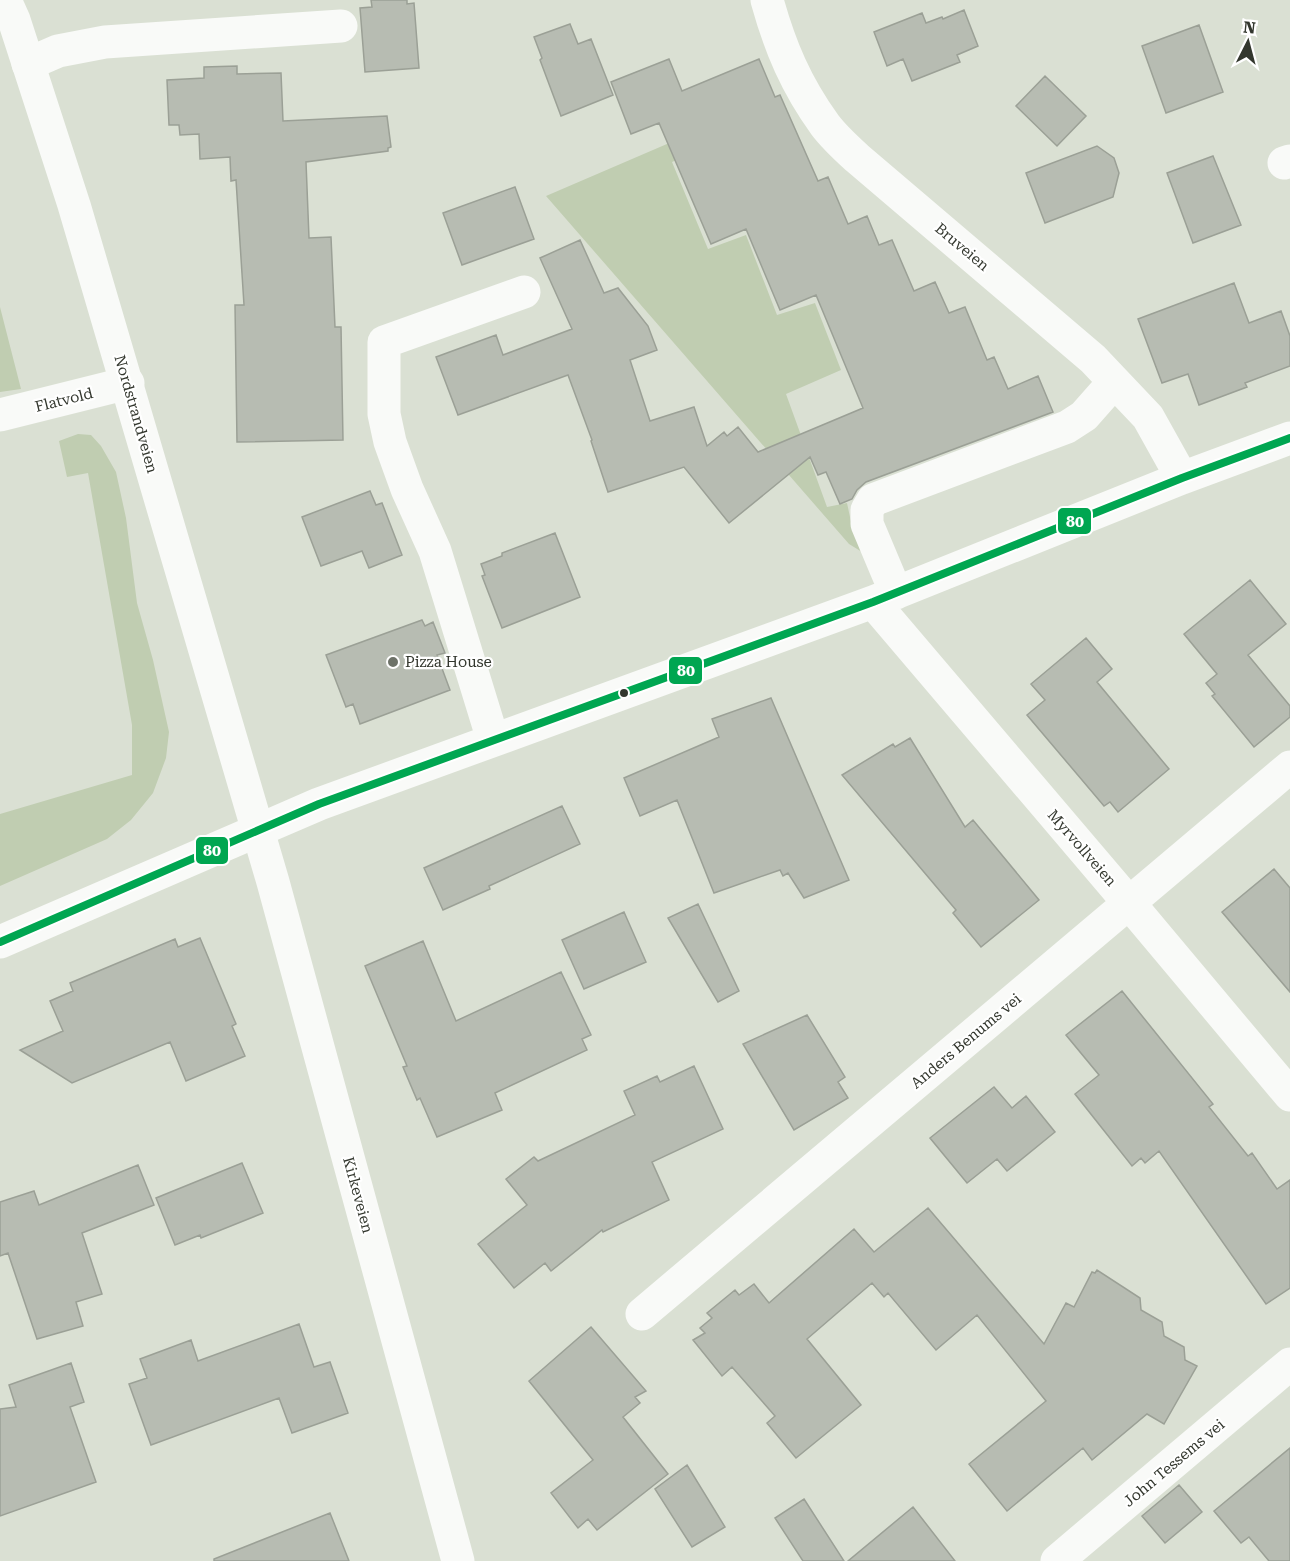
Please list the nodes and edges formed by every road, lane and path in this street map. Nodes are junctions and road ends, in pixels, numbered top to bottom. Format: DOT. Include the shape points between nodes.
graph roads {
  1 [pos="5,0"];
  2 [pos="767,0"];
  3 [pos="341,26"];
  4 [pos="28,64"];
  5 [pos="524,292"];
  6 [pos="1114,382"];
  7 [pos="128,384"];
  8 [pos="0,415"];
  9 [pos="1290,438"];
  10 [pos="1182,478"];
  11 [pos="884,598"];
  12 [pos="493,740"];
  13 [pos="1290,767"];
  14 [pos="258,830"];
  15 [pos="1130,903"];
  16 [pos="0,942"];
  17 [pos="1290,1095"];
  18 [pos="642,1314"];
  19 [pos="1290,1364"];
  20 [pos="458,1561"];
  21 [pos="1058,1561"];
  1 -- 4 [label="street, Nordstrandveien"];
  2 -- 6 [label="street, Bruveien" via="795,80 826,127 857,158 1093,359"];
  3 -- 4 [label="street" via="105,42 58,51"];
  4 -- 7 [label="street, Nordstrandveien"];
  5 -- 12 [label="street" via="384,342 384,414 390,442 435,551"];
  6 -- 10 [label="street, Bruveien" via="1148,417"];
  6 -- 11 [label="street, Myrvollveien" via="1084,416 1067,427 873,500 867,510 867,524"];
  7 -- 8 [label="street, Flatvold"];
  7 -- 14 [label="street, Nordstrandveien"];
  9 -- 10 [label="street"];
  10 -- 11 [label="street"];
  11 -- 12 [label="street"];
  11 -- 15 [label="street, Myrvollveien"];
  12 -- 14 [label="street"];
  13 -- 15 [label="street, Anders Benums vei"];
  14 -- 16 [label="street"];
  14 -- 20 [label="street, Kirkeveien"];
  15 -- 17 [label="street, Myrvollveien"];
  15 -- 18 [label="street, Anders Benums vei"];
  19 -- 21 [label="street, John Tessems vei"];
}
